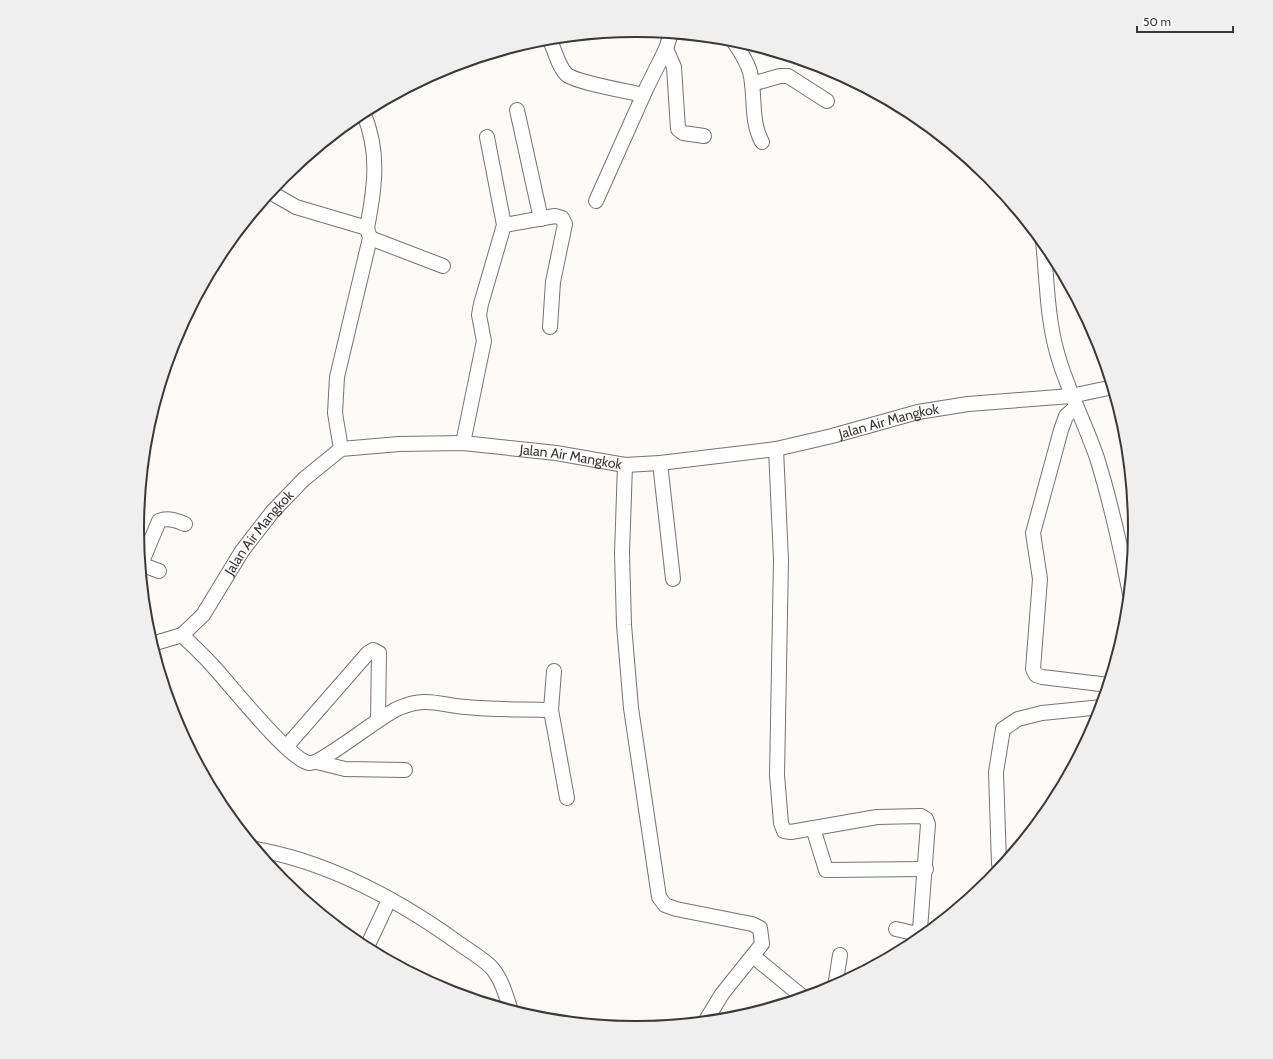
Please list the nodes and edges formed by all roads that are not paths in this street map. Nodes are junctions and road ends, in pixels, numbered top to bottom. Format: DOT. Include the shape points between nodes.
graph roads {
  1 [pos="669,38"];
  2 [pos="551,44"];
  3 [pos="736,47"];
  4 [pos="666,49"];
  5 [pos="752,84"];
  6 [pos="643,95"];
  7 [pos="827,101"];
  8 [pos="517,110"];
  9 [pos="365,119"];
  10 [pos="704,136"];
  11 [pos="487,137"];
  12 [pos="762,142"];
  13 [pos="275,195"];
  14 [pos="596,201"];
  15 [pos="541,219"];
  16 [pos="504,225"];
  17 [pos="368,233"];
  18 [pos="1045,254"];
  19 [pos="444,266"];
  20 [pos="550,327"];
  21 [pos="1108,389"];
  22 [pos="1074,402"];
  23 [pos="463,443"];
  24 [pos="341,449"];
  25 [pos="776,450"];
  26 [pos="660,463"];
  27 [pos="625,465"];
  28 [pos="185,524"];
  29 [pos="145,553"];
  30 [pos="145,566"];
  31 [pos="159,571"];
  32 [pos="1127,577"];
  33 [pos="673,579"];
  34 [pos="182,635"];
  35 [pos="157,642"];
  36 [pos="554,671"];
  37 [pos="1104,684"];
  38 [pos="1096,707"];
  39 [pos="551,710"];
  40 [pos="378,719"];
  41 [pos="286,747"];
  42 [pos="317,762"];
  43 [pos="405,770"];
  44 [pos="567,798"];
  45 [pos="813,828"];
  46 [pos="263,850"];
  47 [pos="999,863"];
  48 [pos="926,868"];
  49 [pos="389,900"];
  50 [pos="896,929"];
  51 [pos="922,930"];
  52 [pos="917,934"];
  53 [pos="369,943"];
  54 [pos="840,955"];
  55 [pos="753,956"];
  56 [pos="836,980"];
  57 [pos="800,994"];
  58 [pos="509,1005"];
  59 [pos="708,1017"];
  1 -- 4 [label="street"];
  2 -- 6 [label="street" via="567,75"];
  3 -- 5 [label="street" via="749,71"];
  4 -- 6 [label="street"];
  4 -- 10 [label="street" via="674,67 678,129 683,133"];
  5 -- 7 [label="street" via="788,76"];
  5 -- 12 [label="street" via="756,132"];
  6 -- 14 [label="street"];
  8 -- 15 [label="street"];
  9 -- 17 [label="street" via="374,143 374,180"];
  11 -- 16 [label="street"];
  13 -- 17 [label="street" via="296,207"];
  15 -- 16 [label="street"];
  15 -- 20 [label="street" via="555,216 562,218 565,224 553,282"];
  16 -- 23 [label="street" via="481,304 479,315 484,341"];
  17 -- 19 [label="street"];
  17 -- 24 [label="street" via="336,377 336,413"];
  18 -- 22 [label="street" via="1057,354"];
  21 -- 22 [label="street, Jalan Air Mangkok"];
  22 -- 25 [label="street, Jalan Air Mangkok" via="968,404 925,411"];
  22 -- 32 [label="street" via="1097,459"];
  22 -- 37 [label="street" via="1061,430 1033,533 1040,579 1033,669 1036,675 1042,677"];
  23 -- 24 [label="street, Jalan Air Mangkok" via="399,444"];
  23 -- 27 [label="street, Jalan Air Mangkok" via="556,453"];
  24 -- 34 [label="street, Jalan Air Mangkok" via="304,479 273,511 242,551 203,615"];
  25 -- 26 [label="street, Jalan Air Mangkok"];
  25 -- 45 [label="street" via="781,560 777,775 781,823 784,831"];
  26 -- 27 [label="street, Jalan Air Mangkok"];
  26 -- 33 [label="street"];
  27 -- 55 [label="street" via="622,553 624,625 631,708 659,897 665,905 676,909 752,924 760,928 762,944"];
  28 -- 29 [label="street" via="172,519 159,521"];
  30 -- 31 [label="street"];
  34 -- 35 [label="street, Jalan Air Mangkok"];
  34 -- 41 [label="street"];
  36 -- 39 [label="street"];
  38 -- 47 [label="street" via="1042,713 1018,719 1003,729 996,772"];
  39 -- 40 [label="street" via="465,707 438,701 424,701 409,703"];
  39 -- 44 [label="street"];
  40 -- 41 [label="street" via="379,653 373,650"];
  40 -- 42 [label="street"];
  41 -- 42 [label="street" via="305,762"];
  42 -- 43 [label="street" via="345,769"];
  45 -- 48 [label="street" via="826,870"];
  45 -- 48 [label="street" via="877,817 920,816 926,819 928,824"];
  46 -- 49 [label="street" via="284,854 338,873"];
  48 -- 51 [label="street" via="921,918"];
  49 -- 53 [label="street"];
  49 -- 58 [label="street" via="430,923 491,967 500,980"];
  50 -- 52 [label="street"];
  54 -- 56 [label="street"];
  55 -- 57 [label="street"];
  55 -- 59 [label="street" via="722,994"];
}
